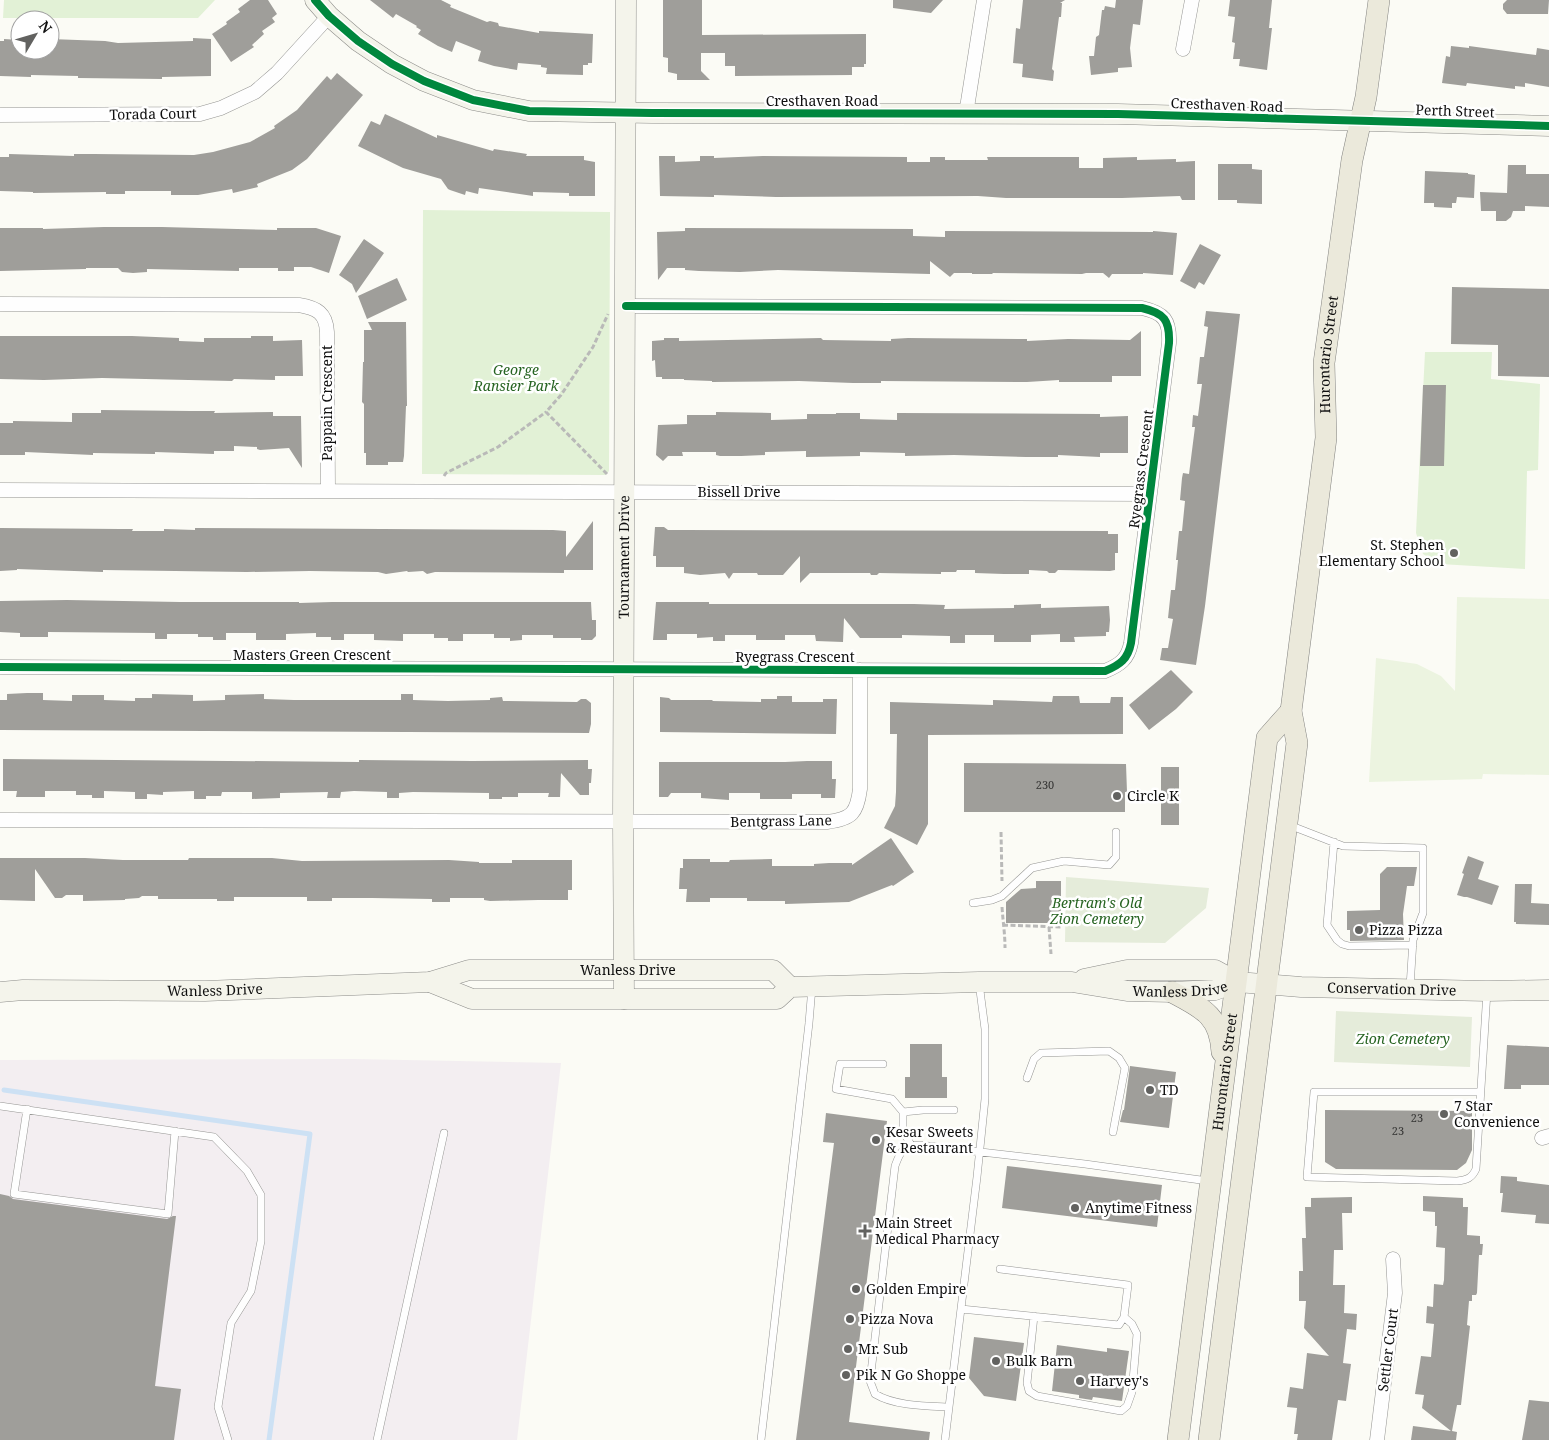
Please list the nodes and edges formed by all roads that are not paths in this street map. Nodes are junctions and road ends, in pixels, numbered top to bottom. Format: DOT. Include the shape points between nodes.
graph roads {
  1 [pos="315,0"];
  2 [pos="626,0"];
  3 [pos="984,0"];
  4 [pos="1192,0"];
  5 [pos="1379,0"];
  6 [pos="329,16"];
  7 [pos="1183,49"];
  8 [pos="626,113"];
  9 [pos="966,114"];
  10 [pos="0,115"];
  11 [pos="1361,121"];
  12 [pos="1549,126"];
  13 [pos="0,304"];
  14 [pos="619,308"];
  15 [pos="0,490"];
  16 [pos="328,490"];
  17 [pos="624,491"];
  18 [pos="1150,494"];
  19 [pos="0,667"];
  20 [pos="624,670"];
  21 [pos="860,670"];
  22 [pos="1291,711"];
  23 [pos="0,820"];
  24 [pos="623,821"];
  25 [pos="1286,824"];
  26 [pos="1116,832"];
  27 [pos="1334,842"];
  28 [pos="973,903"];
  29 [pos="1413,945"];
  30 [pos="624,970"];
  31 [pos="430,982"];
  32 [pos="979,982"];
  33 [pos="1072,982"];
  34 [pos="1237,982"];
  35 [pos="1267,984"];
  36 [pos="790,987"];
  37 [pos="812,987"];
  38 [pos="1409,990"];
  39 [pos="1549,990"];
  40 [pos="1487,991"];
  41 [pos="0,992"];
  42 [pos="1172,992"];
  43 [pos="624,1000"];
  44 [pos="883,1064"];
  45 [pos="1027,1078"];
  46 [pos="1480,1092"];
  47 [pos="1220,1105"];
  48 [pos="0,1106"];
  49 [pos="27,1109"];
  50 [pos="954,1110"];
  51 [pos="903,1112"];
  52 [pos="176,1131"];
  53 [pos="1113,1132"];
  54 [pos="444,1133"];
  55 [pos="911,1145"];
  56 [pos="979,1151"];
  57 [pos="1211,1181"];
  58 [pos="1392,1260"];
  59 [pos="1000,1269"];
  60 [pos="961,1309"];
  61 [pos="1034,1316"];
  62 [pos="1124,1317"];
  63 [pos="949,1407"];
  64 [pos="228,1440"];
  65 [pos="377,1440"];
  66 [pos="761,1440"];
  67 [pos="945,1440"];
  68 [pos="1178,1440"];
  69 [pos="1209,1440"];
  70 [pos="1377,1440"];
  1 -- 6 [label="street, Cresthaven Road"];
  2 -- 8 [label="street, Tournament Drive"];
  3 -- 9 [label="street"];
  4 -- 7 [label="street"];
  5 -- 11 [label="main road, Hurontario Street"];
  6 -- 8 [label="street, Cresthaven Road" via="392,64 424,81 473,100 529,111"];
  6 -- 10 [label="street, Torada Court" via="277,73 254,92 221,108 200,114"];
  8 -- 9 [label="street, Cresthaven Road"];
  8 -- 14 [label="street, Tournament Drive"];
  9 -- 11 [label="street, Cresthaven Road" via="1118,114"];
  11 -- 12 [label="street, Perth Street"];
  11 -- 22 [label="main road, Hurontario Street" via="1352,160 1324,363 1326,438"];
  13 -- 16 [label="street, Pappain Crescent" via="312,307 326,323"];
  14 -- 17 [label="street, Tournament Drive"];
  14 -- 18 [label="street, Ryegrass Crescent" via="1142,308 1155,311 1165,318 1170,330"];
  15 -- 16 [label="street"];
  16 -- 17 [label="street, Bissell Drive"];
  17 -- 18 [label="street, Bissell Drive"];
  17 -- 20 [label="street, Tournament Drive"];
  18 -- 21 [label="street, Ryegrass Crescent" via="1130,650 1116,667 1105,671"];
  19 -- 20 [label="street, Masters Green Crescent"];
  20 -- 21 [label="street, Ryegrass Crescent"];
  20 -- 24 [label="street, Tournament Drive"];
  21 -- 24 [label="street, Bentgrass Lane" via="860,788 858,804 851,815 827,822"];
  22 -- 25 [label="main road, Hurontario Street" via="1297,743"];
  22 -- 34 [label="main road, Hurontario Street" via="1267,738"];
  23 -- 24 [label="street"];
  24 -- 30 [label="street, Tournament Drive"];
  25 -- 27 [label="lane"];
  25 -- 35 [label="main road, Hurontario Street"];
  26 -- 28 [label="lane" via="1116,858 1109,865 1064,860 1032,868 1002,896"];
  27 -- 29 [label="lane" via="1327,925 1337,940 1349,946"];
  27 -- 29 [label="lane" via="1344,846 1423,848 1423,913"];
  29 -- 38 [label="lane"];
  30 -- 31 [label="street, Wanless Drive" via="469,970"];
  30 -- 36 [label="street, Wanless Drive" via="772,970"];
  30 -- 43 [label="street, Tournament Drive"];
  31 -- 41 [label="street, Wanless Drive" via="205,992"];
  31 -- 43 [label="street, Wanless Drive" via="472,999"];
  32 -- 33 [label="street, Wanless Drive"];
  32 -- 37 [label="street, Wanless Drive"];
  32 -- 56 [label="lane" via="986,1073"];
  33 -- 34 [label="street, Wanless Drive" via="1127,970 1215,970"];
  33 -- 42 [label="street, Wanless Drive" via="1127,991"];
  34 -- 35 [label="street, Conservation Drive"];
  34 -- 42 [label="street, Wanless Drive" via="1216,990"];
  34 -- 47 [label="main road, Hurontario Street"];
  35 -- 38 [label="street, Conservation Drive"];
  35 -- 69 [label="main road, Hurontario Street"];
  36 -- 37 [label="street, Wanless Drive"];
  36 -- 43 [label="street, Wanless Drive" via="777,999"];
  37 -- 66 [label="lane"];
  38 -- 40 [label="street, Conservation Drive"];
  39 -- 40 [label="street, Conservation Drive"];
  40 -- 46 [label="lane"];
  42 -- 47 [label="main road" via="1203,1010 1218,1027 1222,1056"];
  44 -- 51 [label="lane" via="840,1064 836,1089 892,1099"];
  45 -- 53 [label="lane" via="1034,1059 1041,1053 1109,1051 1119,1058 1124,1068"];
  46 -- 46 [label="lane" via="1476,1169 1466,1180 1307,1177 1314,1092"];
  47 -- 57 [label="main road, Hurontario Street"];
  48 -- 49 [label="lane"];
  49 -- 52 [label="lane"];
  49 -- 52 [label="lane" via="14,1194 168,1214"];
  50 -- 51 [label="lane"];
  51 -- 55 [label="lane" via="903,1131"];
  52 -- 64 [label="lane" via="214,1137 246,1171 261,1195 261,1241 251,1291 231,1323 218,1407"];
  54 -- 65 [label="lane"];
  55 -- 56 [label="lane"];
  55 -- 63 [label="lane" via="900,1152 895,1166 870,1381 874,1394 883,1399"];
  56 -- 57 [label="lane"];
  56 -- 60 [label="lane"];
  57 -- 68 [label="main road, Hurontario Street"];
  58 -- 70 [label="street, Settler Court" via="1395,1293"];
  59 -- 62 [label="lane" via="1128,1285"];
  60 -- 61 [label="lane"];
  60 -- 63 [label="lane"];
  61 -- 62 [label="lane" via="1119,1325"];
  61 -- 62 [label="lane" via="1027,1383 1029,1391 1037,1396 1121,1410 1127,1406 1132,1392 1136,1334"];
  63 -- 67 [label="lane"];
}
